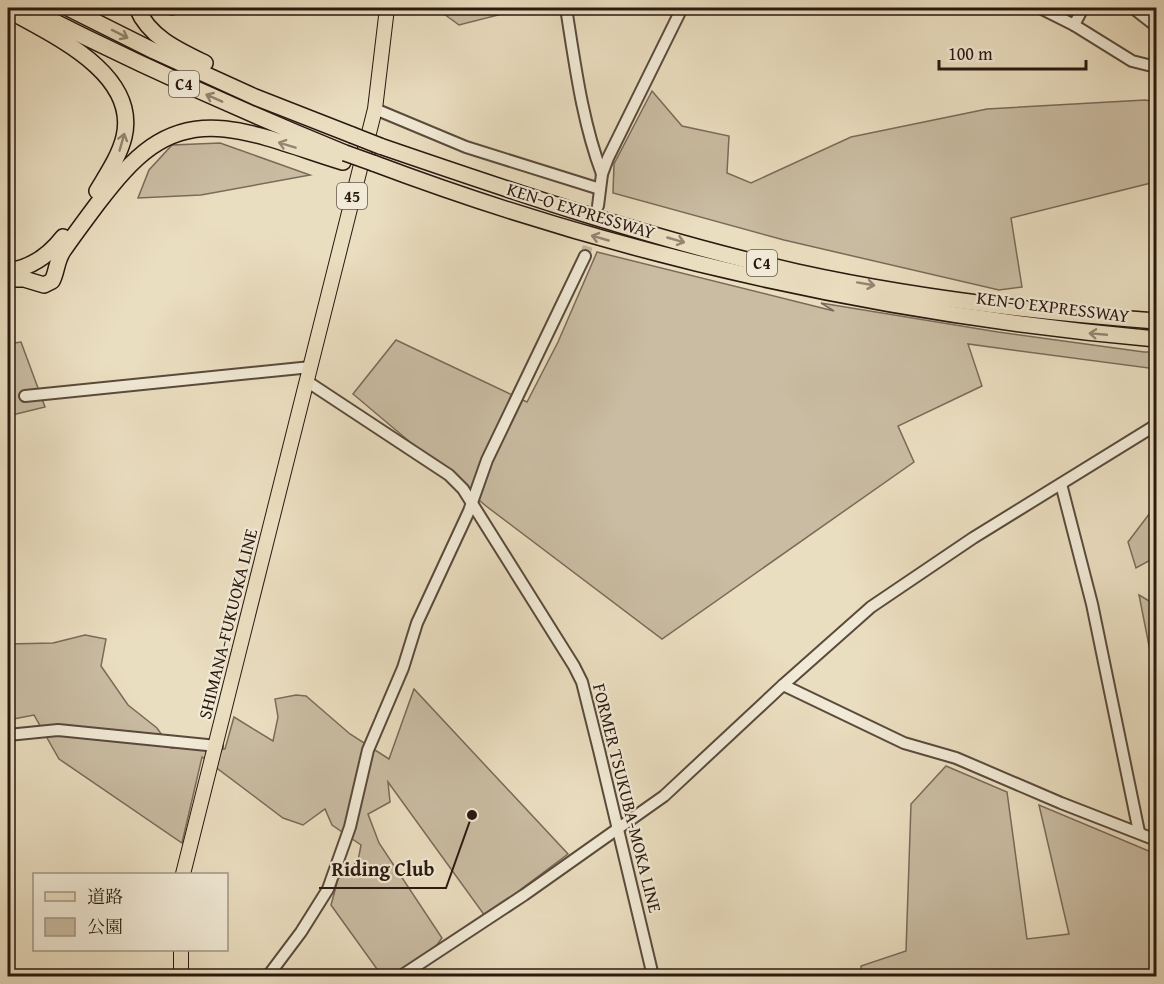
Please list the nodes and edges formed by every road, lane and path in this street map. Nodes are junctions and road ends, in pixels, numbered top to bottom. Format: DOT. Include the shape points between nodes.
graph roads {
  1 [pos="27,8"];
  2 [pos="68,8"];
  3 [pos="137,8"];
  4 [pos="387,8"];
  5 [pos="566,8"];
  6 [pos="682,8"];
  7 [pos="1040,8"];
  8 [pos="1083,8"];
  9 [pos="1133,8"];
  10 [pos="8,10"];
  11 [pos="1074,25"];
  12 [pos="1156,26"];
  13 [pos="1156,67"];
  14 [pos="375,109"];
  15 [pos="354,132"];
  16 [pos="344,157"];
  17 [pos="602,174"];
  18 [pos="600,189"];
  19 [pos="598,206"];
  20 [pos="585,256"];
  21 [pos="8,271"];
  22 [pos="8,279"];
  23 [pos="1156,321"];
  24 [pos="1156,339"];
  25 [pos="311,367"];
  26 [pos="308,382"];
  27 [pos="25,396"];
  28 [pos="1156,425"];
  29 [pos="1060,484"];
  30 [pos="471,503"];
  31 [pos="783,685"];
  32 [pos="8,735"];
  33 [pos="217,746"];
  34 [pos="619,829"];
  35 [pos="1139,832"];
  36 [pos="1156,840"];
  37 [pos="183,873"];
  38 [pos="182,951"];
  39 [pos="181,976"];
  40 [pos="268,976"];
  41 [pos="401,976"];
  42 [pos="653,976"];
  16 -- 1 [label="highway, KEN-O EXPRESSWAY / C4, one-way"];
  2 -- 15 [label="highway, KEN-O EXPRESSWAY / C4, one-way" via="245,92"];
  3 -- 15 [label="highway" via="156,34 174,48"];
  4 -- 14 [label="main road, 45"];
  5 -- 17 [label="street" via="584,113"];
  6 -- 17 [label="street"];
  7 -- 11 [label="street"];
  8 -- 11 [label="street"];
  9 -- 12 [label="street"];
  21 -- 10 [label="highway, one-way" via="31,264 55,247 100,185 125,135 123,104 106,75 67,44"];
  11 -- 13 [label="street" via="1132,61"];
  14 -- 18 [label="street" via="466,147"];
  14 -- 25 [label="main road, 45"];
  15 -- 23 [label="highway, KEN-O EXPRESSWAY / C4, one-way, bridge" via="489,184 798,272 977,302"];
  16 -- 22 [label="highway, one-way" via="242,132 180,132 152,145 116,180 62,252 52,281 44,285"];
  24 -- 16 [label="highway, KEN-O EXPRESSWAY / C4, one-way, bridge" via="965,317 783,284 653,253"];
  17 -- 18 [label="street"];
  18 -- 19 [label="street"];
  20 -- 30 [label="street" via="492,450"];
  25 -- 26 [label="main road, 45"];
  25 -- 27 [label="street"];
  26 -- 30 [label="street, FORMER TSUKUBA-MOKA LINE" via="449,475"];
  26 -- 33 [label="main road, SHIMANA-FUKUOKA LINE"];
  28 -- 29 [label="street"];
  29 -- 31 [label="street" via="871,607"];
  29 -- 35 [label="street" via="1092,604"];
  30 -- 34 [label="street, FORMER TSUKUBA-MOKA LINE" via="582,682"];
  30 -- 40 [label="street" via="417,624 404,668 368,750 350,827 328,890"];
  31 -- 34 [label="street" via="664,795"];
  31 -- 35 [label="street" via="904,743 956,758"];
  32 -- 33 [label="street" via="58,730"];
  33 -- 37 [label="main road, SHIMANA-FUKUOKA LINE"];
  34 -- 41 [label="street"];
  34 -- 42 [label="street, FORMER TSUKUBA-MOKA LINE"];
  35 -- 36 [label="street"];
  38 -- 39 [label="main road"];
}
